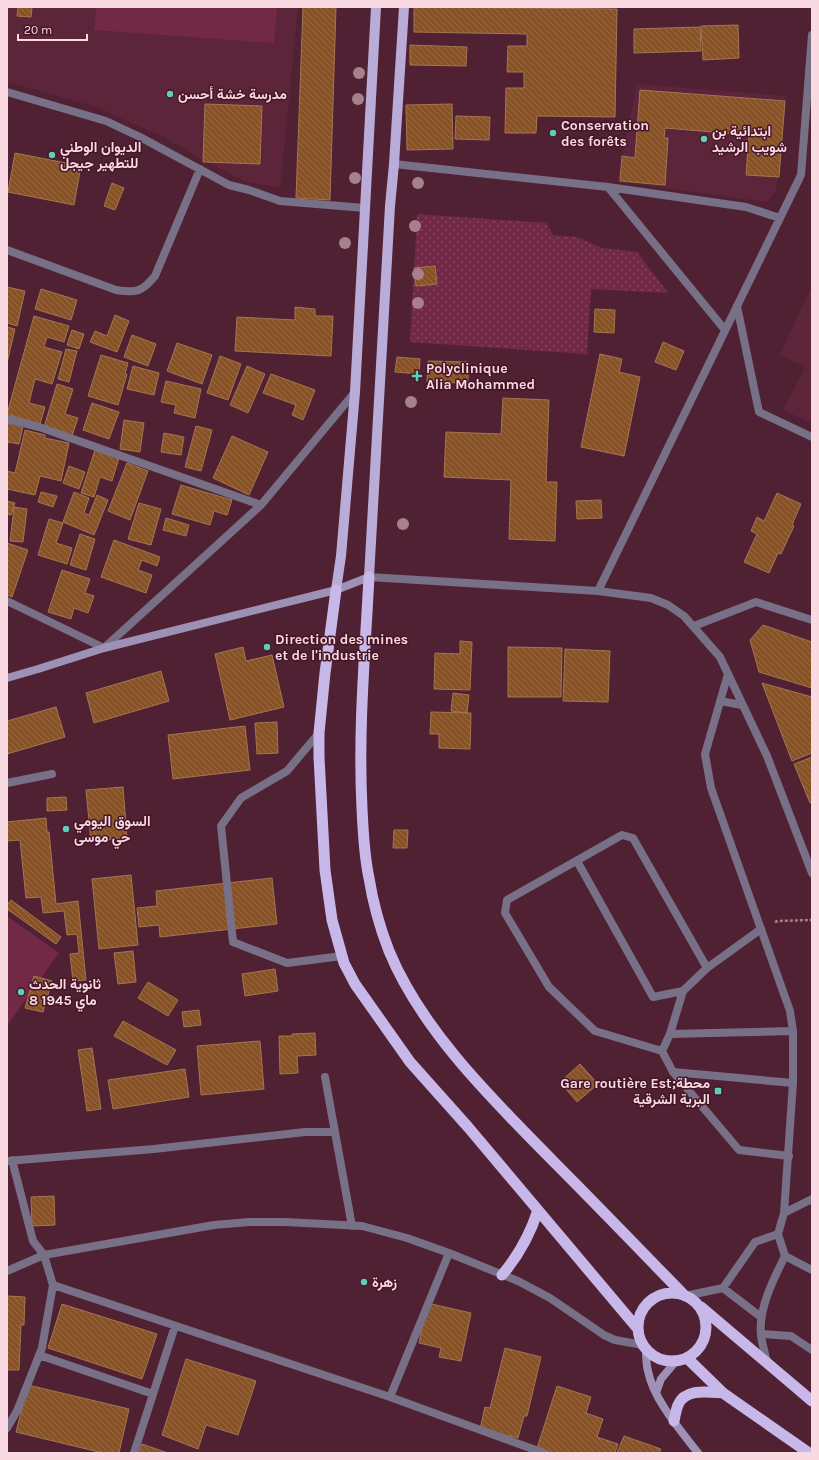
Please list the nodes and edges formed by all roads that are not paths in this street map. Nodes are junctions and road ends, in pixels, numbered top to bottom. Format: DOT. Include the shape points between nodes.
graph roads {
  1 [pos="376,7"];
  2 [pos="404,7"];
  3 [pos="812,35"];
  4 [pos="7,92"];
  5 [pos="394,164"];
  6 [pos="200,169"];
  7 [pos="608,187"];
  8 [pos="365,208"];
  9 [pos="780,218"];
  10 [pos="7,250"];
  11 [pos="737,306"];
  12 [pos="725,330"];
  13 [pos="355,392"];
  14 [pos="7,419"];
  15 [pos="812,437"];
  16 [pos="261,505"];
  17 [pos="369,577"];
  18 [pos="336,590"];
  19 [pos="598,591"];
  20 [pos="7,601"];
  21 [pos="812,620"];
  22 [pos="694,626"];
  23 [pos="104,648"];
  24 [pos="728,674"];
  25 [pos="7,678"];
  26 [pos="720,701"];
  27 [pos="742,705"];
  28 [pos="319,733"];
  29 [pos="52,774"];
  30 [pos="7,783"];
  31 [pos="577,861"];
  32 [pos="812,873"];
  33 [pos="761,929"];
  34 [pos="342,956"];
  35 [pos="707,968"];
  36 [pos="683,991"];
  37 [pos="793,1031"];
  38 [pos="670,1034"];
  39 [pos="662,1051"];
  40 [pos="673,1072"];
  41 [pos="325,1077"];
  42 [pos="793,1083"];
  43 [pos="335,1132"];
  44 [pos="789,1156"];
  45 [pos="9,1161"];
  46 [pos="812,1200"];
  47 [pos="538,1210"];
  48 [pos="784,1213"];
  49 [pos="352,1226"];
  50 [pos="778,1234"];
  51 [pos="449,1253"];
  52 [pos="44,1255"];
  53 [pos="785,1256"];
  54 [pos="812,1270"];
  55 [pos="7,1271"];
  56 [pos="502,1274"];
  57 [pos="53,1284"];
  58 [pos="723,1288"];
  59 [pos="685,1296"];
  60 [pos="695,1302"];
  61 [pos="761,1317"];
  62 [pos="175,1326"];
  63 [pos="638,1329"];
  64 [pos="761,1334"];
  65 [pos="645,1347"];
  66 [pos="812,1350"];
  67 [pos="39,1355"];
  68 [pos="682,1359"];
  69 [pos="767,1362"];
  70 [pos="656,1393"];
  71 [pos="723,1393"];
  72 [pos="153,1394"];
  73 [pos="390,1397"];
  74 [pos="812,1401"];
  75 [pos="674,1421"];
  76 [pos="7,1428"];
  77 [pos="134,1453"];
  78 [pos="544,1453"];
  79 [pos="698,1453"];
  80 [pos="809,1453"];
  1 -- 8 [label="main road"];
  2 -- 5 [label="main road"];
  3 -- 9 [label="street" via="801,175"];
  4 -- 6 [label="street" via="106,121"];
  5 -- 7 [label="street"];
  5 -- 17 [label="main road"];
  6 -- 8 [label="street" via="229,185 280,201"];
  6 -- 10 [label="street" via="155,276 139,291 116,290"];
  7 -- 9 [label="street" via="746,207"];
  7 -- 12 [label="street"];
  8 -- 13 [label="main road"];
  9 -- 11 [label="street"];
  11 -- 12 [label="street"];
  11 -- 15 [label="street" via="759,412"];
  12 -- 19 [label="street"];
  13 -- 16 [label="street"];
  13 -- 18 [label="main road"];
  14 -- 16 [label="street" via="39,427"];
  16 -- 23 [label="street"];
  17 -- 18 [label="main road"];
  17 -- 19 [label="street"];
  17 -- 59 [label="highway" via="360,761 364,846 369,879 389,951 420,1009 460,1062 498,1105"];
  18 -- 23 [label="main road"];
  18 -- 28 [label="highway"];
  19 -- 22 [label="street" via="651,598 668,605"];
  20 -- 23 [label="street"];
  21 -- 22 [label="street" via="756,602"];
  22 -- 24 [label="street" via="720,657"];
  23 -- 25 [label="main road"];
  24 -- 26 [label="street"];
  24 -- 27 [label="street"];
  26 -- 27 [label="street"];
  26 -- 33 [label="street" via="705,754 711,788"];
  27 -- 32 [label="street" via="767,756"];
  28 -- 34 [label="highway" via="325,870 332,920"];
  28 -- 34 [label="street" via="288,771 240,798 221,826 232,942 288,962"];
  29 -- 30 [label="street"];
  31 -- 35 [label="street" via="622,835 633,838"];
  31 -- 36 [label="street" via="653,997"];
  31 -- 39 [label="street" via="507,900 505,913 548,987 596,1031"];
  33 -- 35 [label="street"];
  33 -- 37 [label="street" via="790,1011"];
  34 -- 47 [label="highway" via="356,984 410,1062"];
  35 -- 36 [label="street"];
  36 -- 38 [label="street"];
  37 -- 38 [label="street"];
  37 -- 42 [label="street"];
  38 -- 39 [label="street"];
  39 -- 40 [label="street"];
  40 -- 42 [label="street"];
  40 -- 44 [label="street" via="739,1150"];
  41 -- 43 [label="street"];
  42 -- 44 [label="street"];
  43 -- 45 [label="street" via="305,1132 154,1149"];
  43 -- 49 [label="street"];
  44 -- 48 [label="street"];
  45 -- 52 [label="street" via="33,1242"];
  46 -- 48 [label="street"];
  47 -- 56 [label="highway" via="524,1245"];
  47 -- 63 [label="highway"];
  48 -- 50 [label="street"];
  49 -- 51 [label="street" via="362,1226 407,1238"];
  49 -- 52 [label="street" via="285,1222 221,1224"];
  50 -- 53 [label="street"];
  50 -- 58 [label="street" via="755,1242"];
  51 -- 56 [label="street"];
  51 -- 73 [label="street"];
  52 -- 55 [label="street"];
  52 -- 57 [label="street"];
  53 -- 54 [label="street"];
  53 -- 61 [label="street" via="774,1278"];
  56 -- 65 [label="street" via="550,1298 604,1335"];
  57 -- 62 [label="street"];
  57 -- 67 [label="street"];
  58 -- 59 [label="street"];
  58 -- 61 [label="street"];
  59 -- 60 [label="highway"];
  59 -- 63 [label="highway" via="676,1293 666,1294 649,1302 642,1310"];
  60 -- 68 [label="highway" via="706,1321 706,1332 696,1351"];
  60 -- 69 [label="highway"];
  61 -- 64 [label="street"];
  62 -- 72 [label="street"];
  62 -- 73 [label="street"];
  63 -- 65 [label="highway"];
  64 -- 66 [label="street" via="791,1336"];
  64 -- 69 [label="street"];
  65 -- 68 [label="highway" via="665,1361"];
  65 -- 70 [label="main road" via="648,1372"];
  67 -- 72 [label="street"];
  67 -- 76 [label="street" via="18,1410"];
  68 -- 70 [label="main road" via="661,1379"];
  68 -- 71 [label="highway"];
  69 -- 74 [label="highway"];
  70 -- 75 [label="main road"];
  71 -- 75 [label="highway" via="705,1391 688,1395 678,1405"];
  71 -- 80 [label="highway"];
  72 -- 77 [label="street"];
  73 -- 78 [label="street"];
  75 -- 79 [label="main road"];
}
